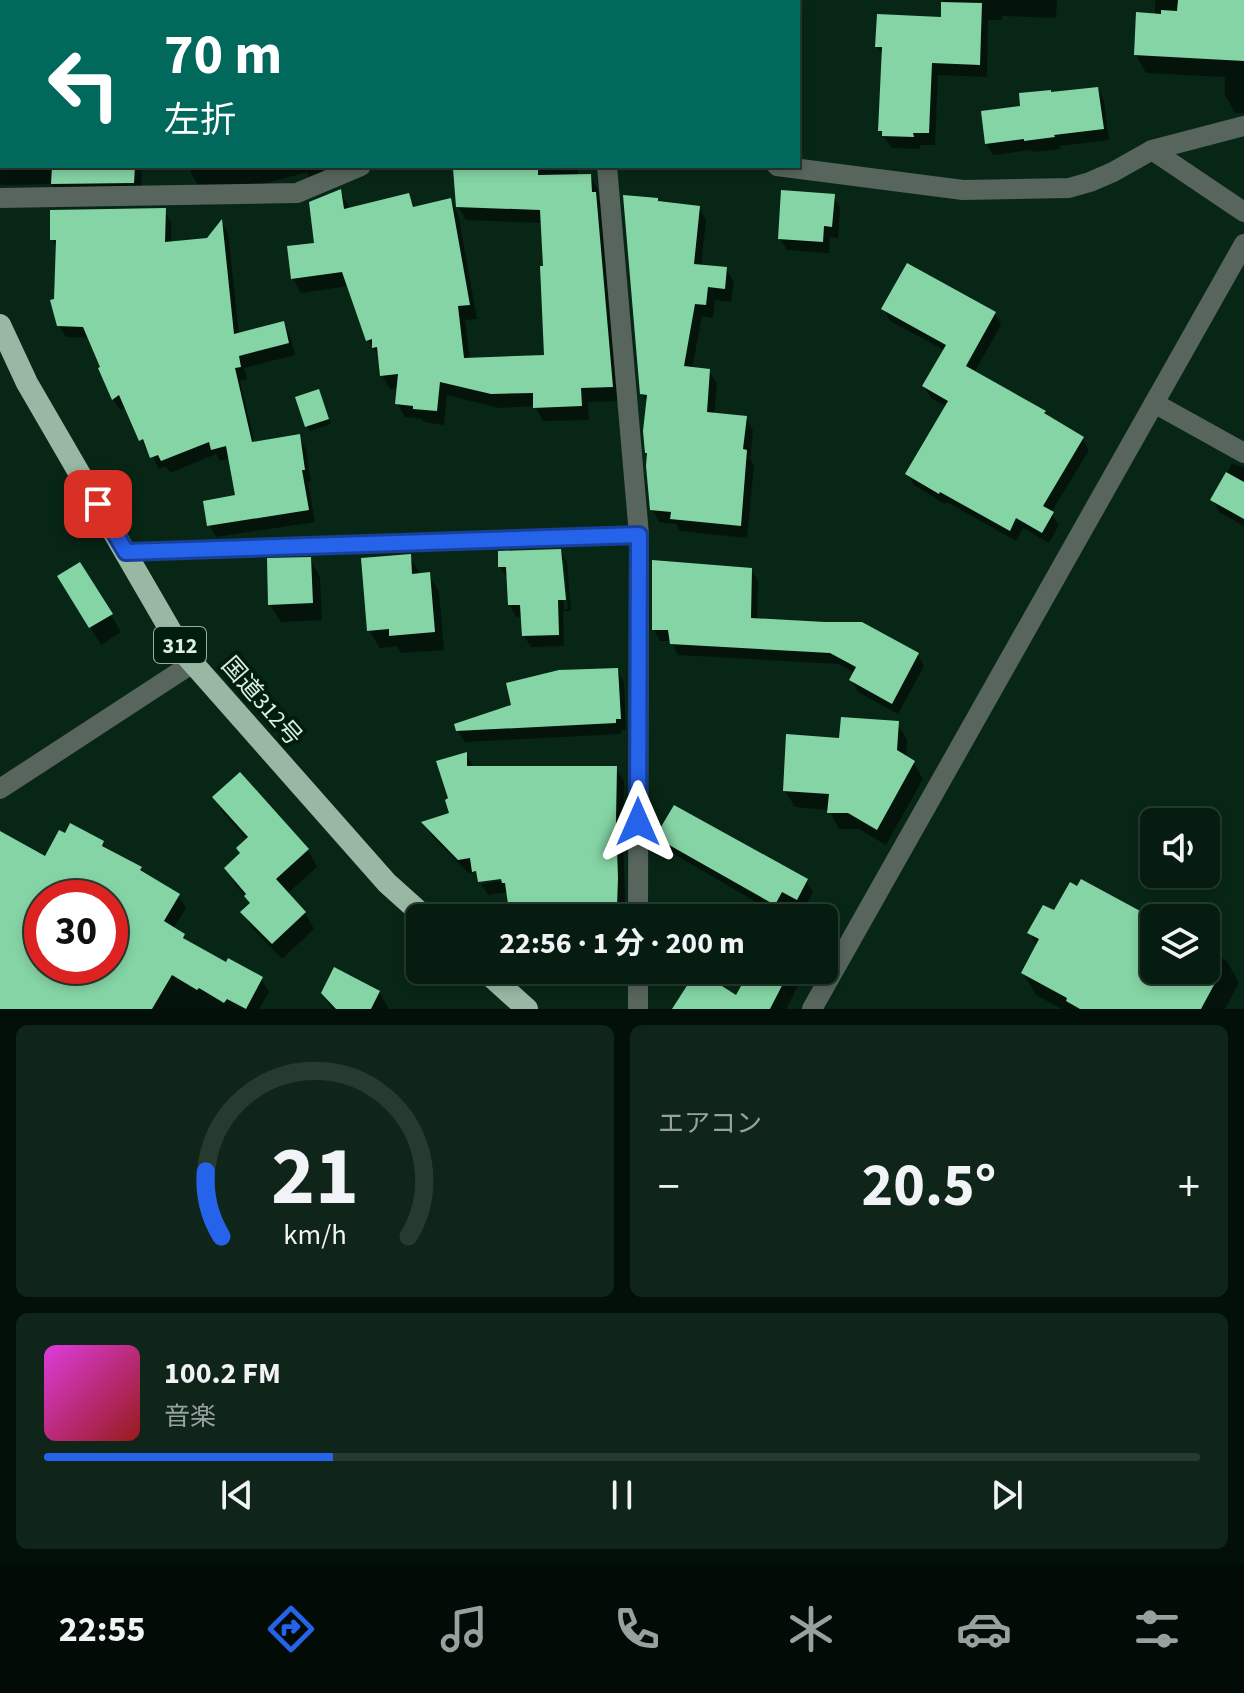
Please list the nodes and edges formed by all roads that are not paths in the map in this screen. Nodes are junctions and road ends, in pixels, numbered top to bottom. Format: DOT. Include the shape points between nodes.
graph roads {
  1 [pos="1244,126"];
  2 [pos="1152,150"];
  3 [pos="356,168"];
  4 [pos="607,168"];
  5 [pos="792,168"];
  6 [pos="0,198"];
  7 [pos="1244,212"];
  8 [pos="1244,244"];
  9 [pos="0,325"];
  10 [pos="1154,403"];
  11 [pos="1244,453"];
  12 [pos="639,535"];
  13 [pos="126,552"];
  14 [pos="193,663"];
  15 [pos="0,789"];
  16 [pos="410,904"];
  17 [pos="638,904"];
  18 [pos="499,984"];
  19 [pos="638,984"];
  20 [pos="527,1009"];
  21 [pos="638,1009"];
  22 [pos="812,1009"];
  1 -- 2 [label="street"];
  2 -- 5 [label="street" via="1069,188 963,190"];
  2 -- 7 [label="street"];
  3 -- 6 [label="street" via="297,193"];
  4 -- 12 [label="street"];
  8 -- 10 [label="street"];
  9 -- 13 [label="highway, 国道312号 / 312" via="27,383"];
  10 -- 11 [label="street"];
  10 -- 22 [label="street"];
  12 -- 13 [label="lane"];
  12 -- 17 [label="street"];
  13 -- 14 [label="highway, 国道312号 / 312"];
  14 -- 15 [label="street"];
  14 -- 16 [label="highway, 国道312号 / 312"];
  18 -- 20 [label="highway"];
  19 -- 21 [label="street"];
}
